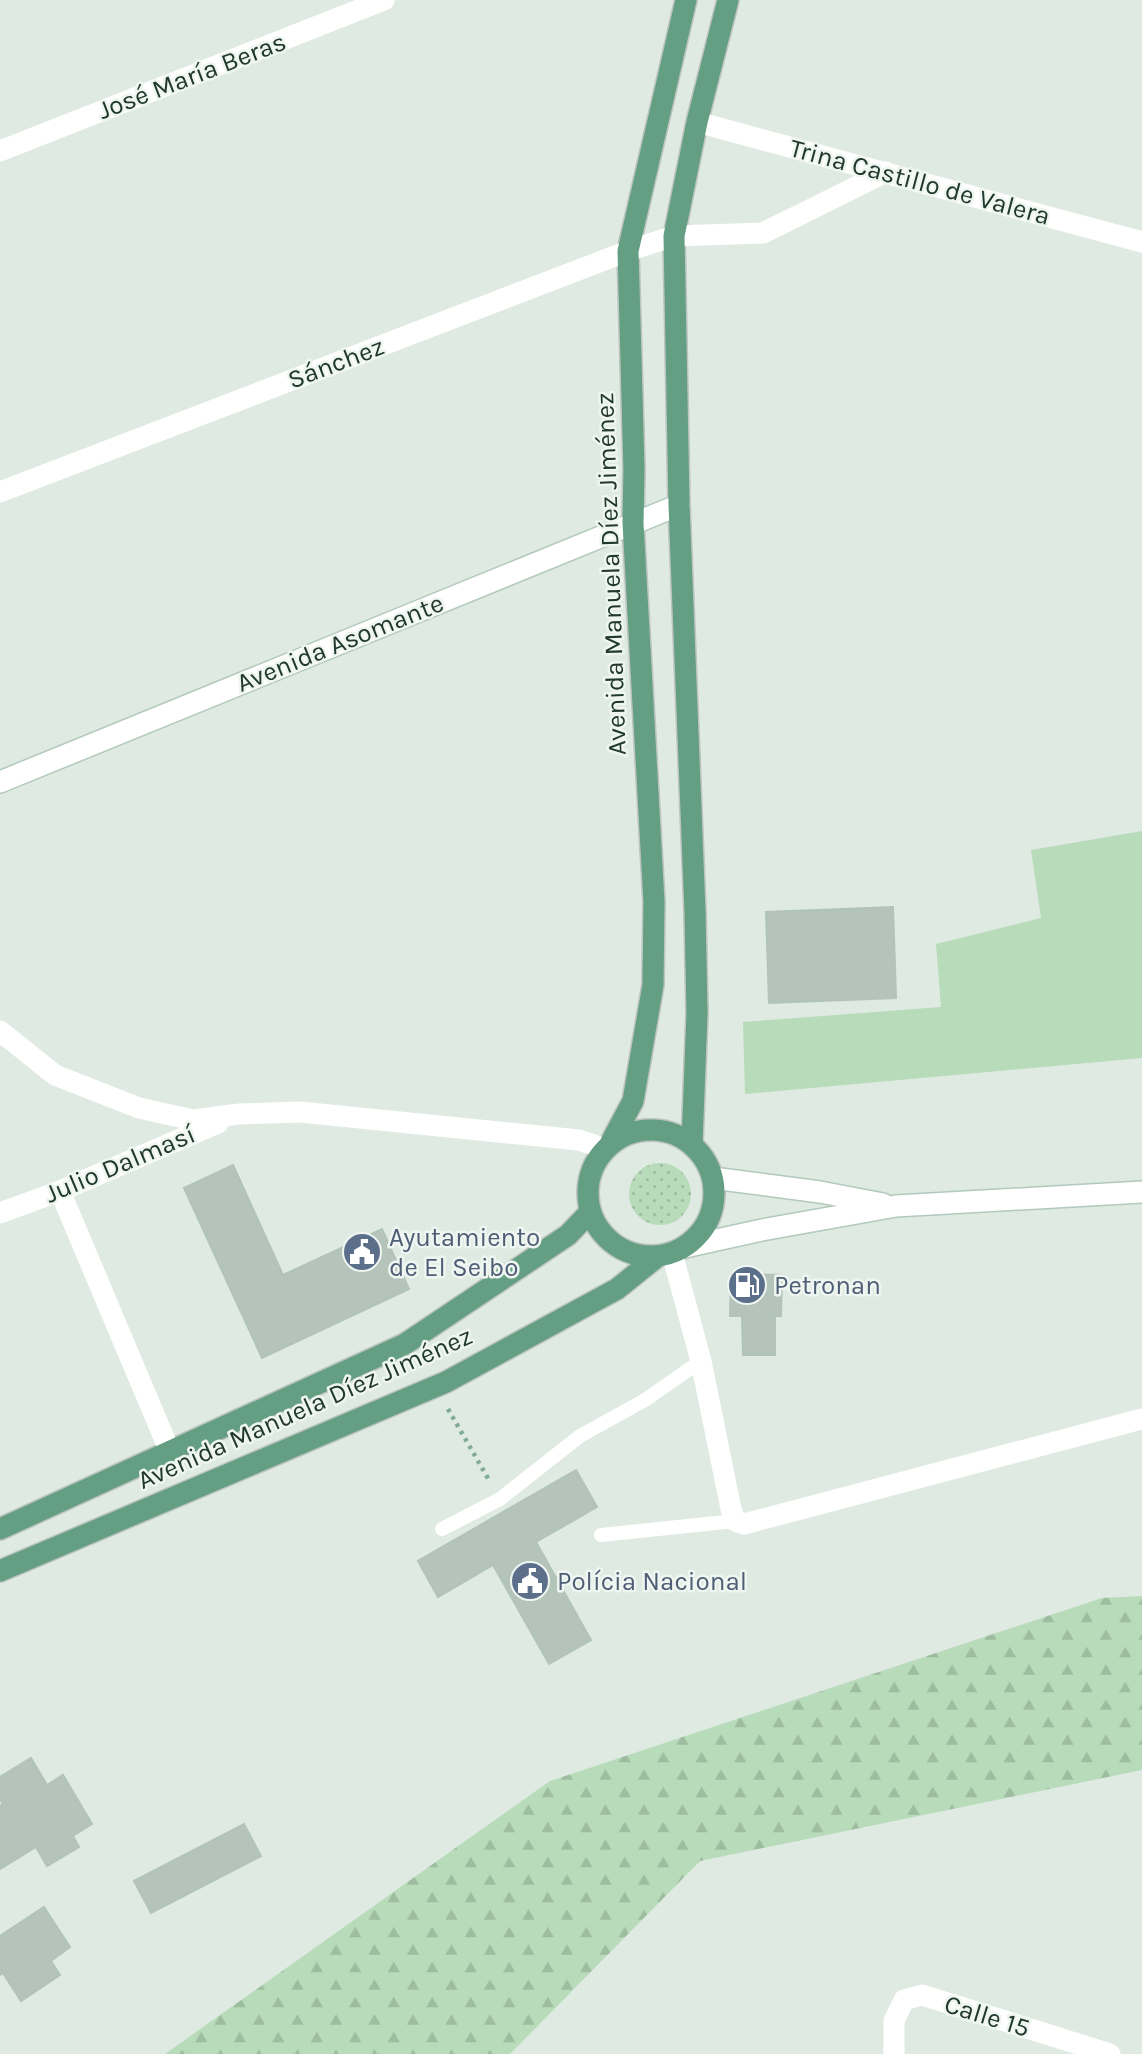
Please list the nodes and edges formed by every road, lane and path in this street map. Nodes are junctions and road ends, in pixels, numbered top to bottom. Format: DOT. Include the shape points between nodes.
graph roads {
  1 [pos="384,0"];
  2 [pos="686,0"];
  3 [pos="728,0"];
  4 [pos="697,122"];
  5 [pos="0,151"];
  6 [pos="886,172"];
  7 [pos="674,236"];
  8 [pos="1142,242"];
  9 [pos="628,251"];
  10 [pos="0,492"];
  11 [pos="680,505"];
  12 [pos="633,523"];
  13 [pos="0,782"];
  14 [pos="0,1031"];
  15 [pos="239,1114"];
  16 [pos="692,1144"];
  17 [pos="607,1146"];
  18 [pos="713,1178"];
  19 [pos="61,1191"];
  20 [pos="1142,1192"];
  21 [pos="896,1206"];
  22 [pos="590,1212"];
  23 [pos="0,1213"];
  24 [pos="672,1252"];
  25 [pos="701,1361"];
  26 [pos="435,1387"];
  27 [pos="1142,1419"];
  28 [pos="170,1452"];
  29 [pos="500,1499"];
  30 [pos="735,1521"];
  31 [pos="0,1529"];
  32 [pos="442,1529"];
  33 [pos="601,1535"];
  34 [pos="0,1571"];
  35 [pos="894,2054"];
  36 [pos="1110,2054"];
  1 -- 5 [label="street, José María Beras"];
  2 -- 9 [label="main road, Avenida Manuela Díez Jiménez"];
  3 -- 4 [label="main road"];
  4 -- 6 [label="street, Trina Castillo de Valera"];
  4 -- 7 [label="main road"];
  6 -- 7 [label="street, Sánchez" via="763,233"];
  6 -- 8 [label="street, Trina Castillo de Valera"];
  7 -- 9 [label="street, Sánchez"];
  7 -- 11 [label="main road"];
  9 -- 10 [label="street, Sánchez"];
  9 -- 12 [label="main road, Avenida Manuela Díez Jiménez"];
  11 -- 12 [label="street, Avenida Asomante"];
  11 -- 16 [label="main road" via="696,937"];
  12 -- 13 [label="street, Avenida Asomante"];
  12 -- 17 [label="main road, Avenida Manuela Díez Jiménez" via="654,902 653,985 633,1101"];
  14 -- 15 [label="street" via="55,1075 139,1108 193,1119"];
  15 -- 17 [label="street" via="300,1112"];
  15 -- 19 [label="street, Julio Dalmasí"];
  16 -- 17 [label="main road" via="666,1130 646,1129 627,1133"];
  16 -- 18 [label="main road"];
  17 -- 22 [label="main road" via="589,1179"];
  18 -- 21 [label="street"];
  18 -- 24 [label="main road" via="714,1205 704,1229"];
  19 -- 23 [label="street, Julio Dalmasí"];
  19 -- 28 [label="street"];
  20 -- 21 [label="street"];
  21 -- 24 [label="street"];
  22 -- 24 [label="main road" via="601,1232 617,1247 637,1255"];
  22 -- 28 [label="main road, Avenida Manuela Díez Jiménez" via="568,1235 405,1344"];
  24 -- 25 [label="street"];
  24 -- 26 [label="main road, Avenida Manuela Díez Jiménez" via="617,1289"];
  25 -- 29 [label="lane" via="645,1400 580,1436"];
  25 -- 30 [label="street"];
  26 -- 29 [label="path"];
  26 -- 34 [label="main road, Avenida Manuela Díez Jiménez"];
  27 -- 30 [label="street" via="744,1524"];
  28 -- 31 [label="main road, Avenida Manuela Díez Jiménez"];
  29 -- 32 [label="lane"];
  30 -- 33 [label="lane"];
  35 -- 36 [label="street, Calle 15" via="894,2021 904,2000 922,1995"];
}
